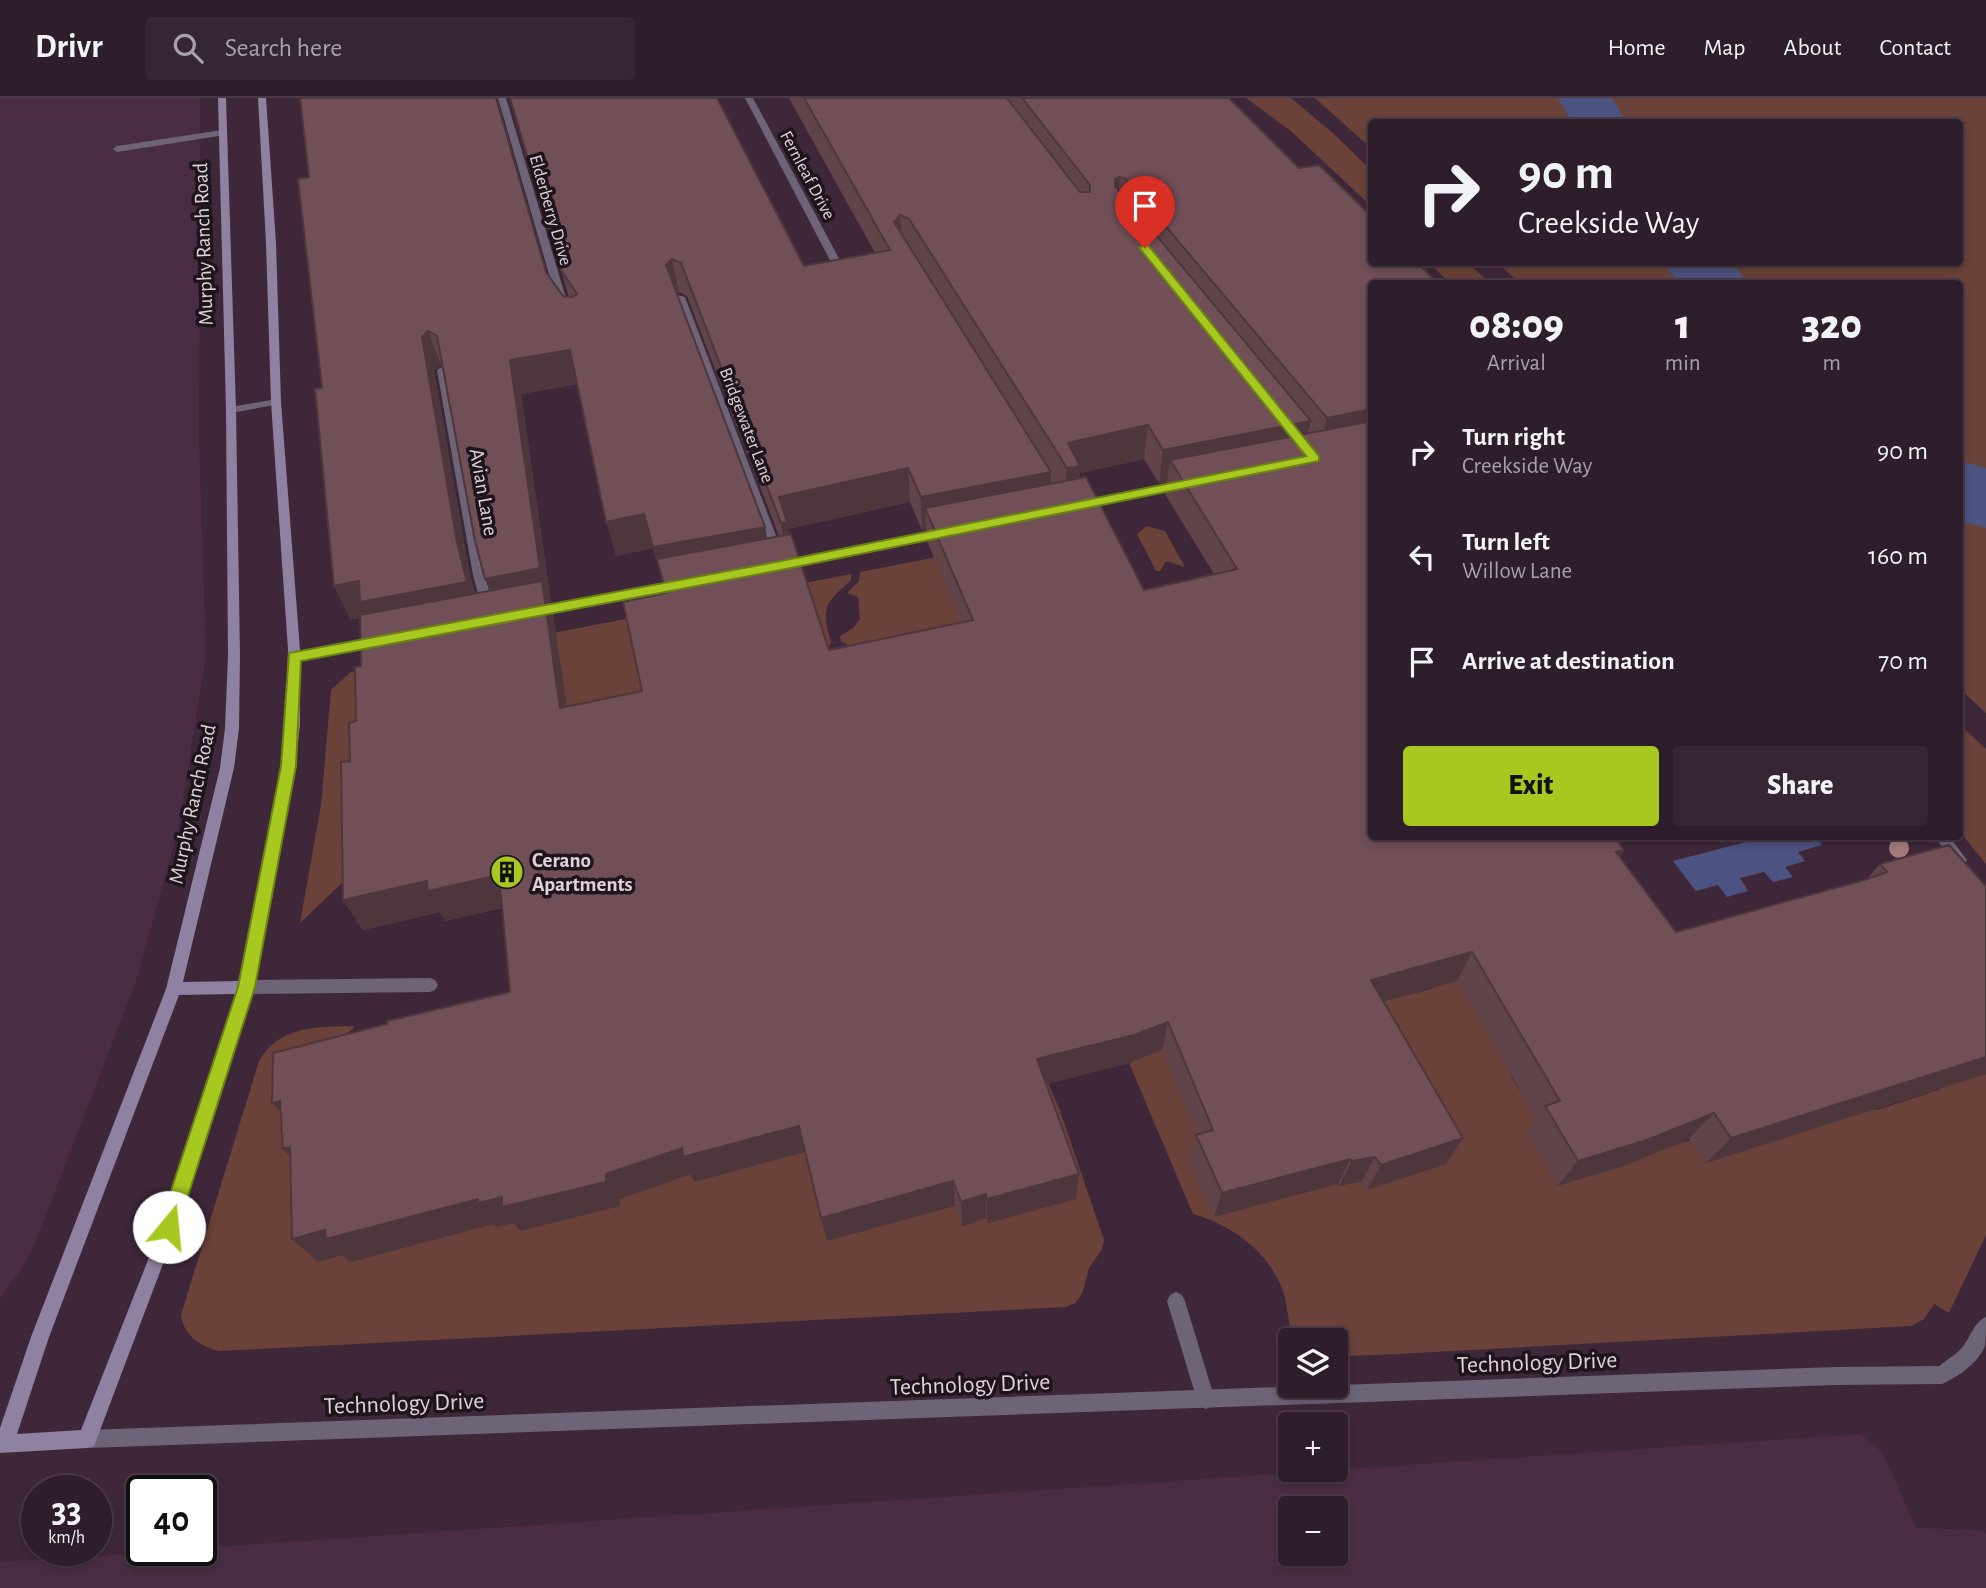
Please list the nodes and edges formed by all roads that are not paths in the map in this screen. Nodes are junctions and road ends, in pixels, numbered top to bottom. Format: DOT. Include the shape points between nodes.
graph roads {
  1 [pos="222,98"];
  2 [pos="262,98"];
  3 [pos="502,98"];
  4 [pos="749,98"];
  5 [pos="222,133"];
  6 [pos="117,149"];
  7 [pos="838,266"];
  8 [pos="680,297"];
  9 [pos="567,310"];
  10 [pos="442,370"];
  11 [pos="276,402"];
  12 [pos="231,410"];
  13 [pos="1194,482"];
  14 [pos="1074,506"];
  15 [pos="954,531"];
  16 [pos="781,565"];
  17 [pos="768,568"];
  18 [pos="689,583"];
  19 [pos="517,615"];
  20 [pos="484,621"];
  21 [pos="389,639"];
  22 [pos="294,657"];
  23 [pos="1944,840"];
  24 [pos="1970,871"];
  25 [pos="430,985"];
  26 [pos="246,987"];
  27 [pos="174,989"];
  28 [pos="1176,1301"];
  29 [pos="1986,1326"];
  30 [pos="1206,1400"];
  31 [pos="87,1439"];
  32 [pos="2,1444"];
  1 -- 5 [label="street, Murphy Ranch Road"];
  2 -- 11 [label="street"];
  3 -- 9 [label="street, Elderberry Drive"];
  4 -- 7 [label="street, Fernleaf Drive"];
  5 -- 6 [label="street"];
  5 -- 12 [label="street, Murphy Ranch Road"];
  8 -- 16 [label="street, Bridgewater Lane"];
  10 -- 20 [label="street, Avian Lane"];
  11 -- 12 [label="street"];
  11 -- 22 [label="street"];
  12 -- 27 [label="street, Murphy Ranch Road" via="232,728 227,768"];
  13 -- 14 [label="street"];
  15 -- 16 [label="street"];
  16 -- 17 [label="street"];
  18 -- 19 [label="street"];
  21 -- 22 [label="street"];
  22 -- 26 [label="street" via="288,766"];
  23 -- 24 [label="street"];
  25 -- 26 [label="street"];
  26 -- 27 [label="street"];
  26 -- 31 [label="street" via="169,1227"];
  27 -- 32 [label="street, Murphy Ranch Road"];
  28 -- 30 [label="street"];
  29 -- 30 [label="street, Technology Drive" via="1963,1363 1942,1375"];
  30 -- 31 [label="street, Technology Drive"];
  31 -- 32 [label="street, Technology Drive"];
}
